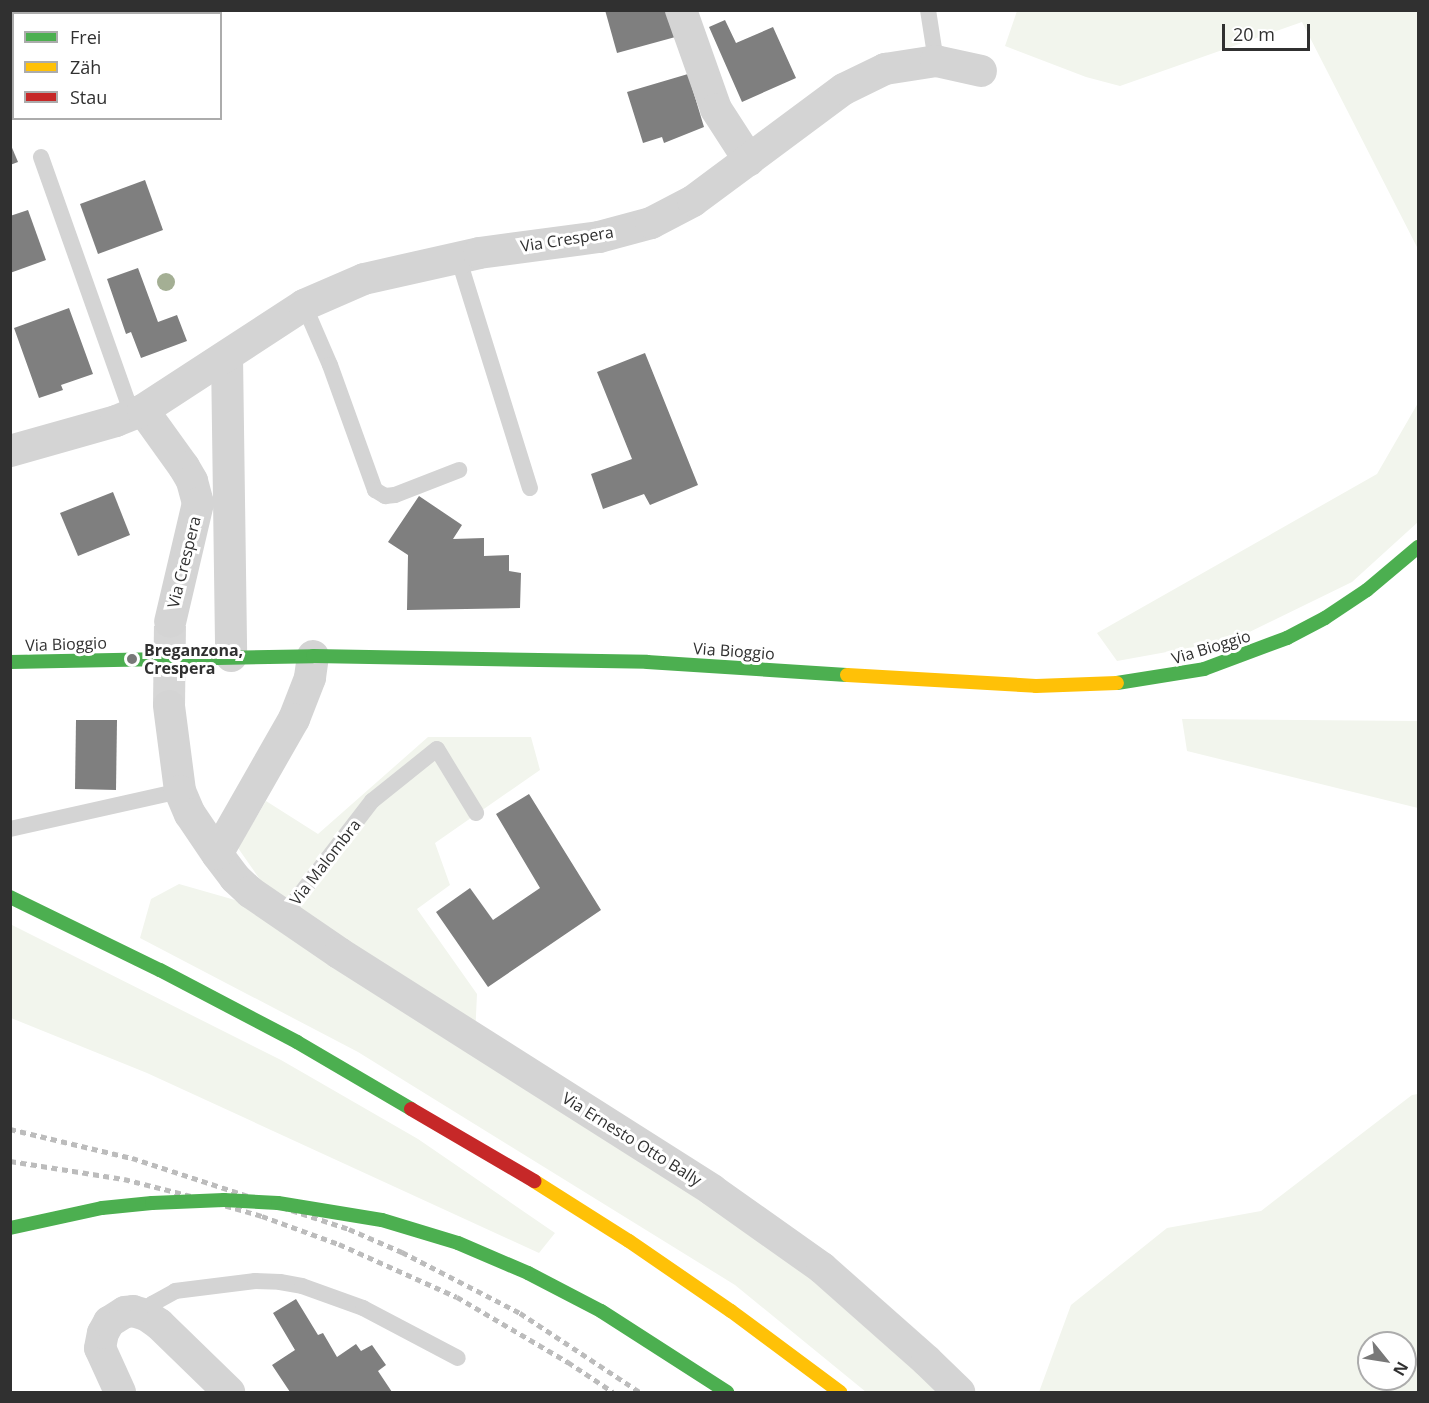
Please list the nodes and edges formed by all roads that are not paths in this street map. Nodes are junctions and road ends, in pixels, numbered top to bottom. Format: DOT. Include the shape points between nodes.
graph roads {
  1 [pos="681,10"];
  2 [pos="928,10"];
  3 [pos="936,61"];
  4 [pos="981,71"];
  5 [pos="41,157"];
  6 [pos="749,160"];
  7 [pos="458,257"];
  8 [pos="304,305"];
  9 [pos="227,356"];
  10 [pos="138,412"];
  11 [pos="10,451"];
  12 [pos="459,470"];
  13 [pos="530,488"];
  14 [pos="1419,547"];
  15 [pos="170,622"];
  16 [pos="231,656"];
  17 [pos="314,656"];
  18 [pos="10,662"];
  19 [pos="169,706"];
  20 [pos="180,790"];
  21 [pos="476,813"];
  22 [pos="10,829"];
  23 [pos="217,854"];
  24 [pos="10,897"];
  25 [pos="285,914"];
  26 [pos="10,1228"];
  27 [pos="132,1315"];
  28 [pos="458,1358"];
  29 [pos="120,1392"];
  30 [pos="229,1392"];
  31 [pos="727,1392"];
  32 [pos="840,1392"];
  33 [pos="959,1392"];
  1 -- 6 [label="street" via="716,109"];
  2 -- 3 [label="lane"];
  3 -- 4 [label="street, Via Crespera"];
  3 -- 6 [label="street, Via Crespera" via="885,69 844,88"];
  5 -- 10 [label="lane"];
  6 -- 7 [label="street, Via Crespera" via="693,201 651,223 599,237"];
  7 -- 8 [label="street, Via Crespera" via="364,279"];
  7 -- 13 [label="lane"];
  8 -- 9 [label="street, Via Crespera"];
  8 -- 12 [label="lane" via="375,490 385,496 394,495"];
  9 -- 10 [label="street, Via Crespera"];
  9 -- 16 [label="street"];
  10 -- 11 [label="street, Via Crespera"];
  10 -- 15 [label="street, Via Crespera" via="184,467 198,503"];
  14 -- 17 [label="main road, Via Bioggio" via="1367,590 1287,638 1204,669 1127,683 1036,686 647,662"];
  16 -- 17 [label="main road, Via Bioggio"];
  16 -- 18 [label="main road, Via Bioggio"];
  17 -- 23 [label="street" via="294,719"];
  19 -- 20 [label="street"];
  20 -- 22 [label="lane"];
  20 -- 23 [label="street" via="190,814"];
  21 -- 25 [label="lane, Via Malombra" via="436,749 372,801"];
  23 -- 25 [label="street, Via Malombra" via="250,892"];
  24 -- 32 [label="main road" via="160,970 407,1105 629,1241"];
  25 -- 33 [label="street, Via Ernesto Otto Bally" via="339,953 712,1190 822,1268"];
  26 -- 31 [label="main road, bridge" via="102,1208 224,1200 278,1203 382,1220 479,1251 528,1273 601,1311"];
  27 -- 28 [label="lane" via="175,1291 280,1282 363,1308"];
  27 -- 29 [label="street" via="102,1333 100,1348"];
  27 -- 30 [label="street" via="159,1324"];
}
